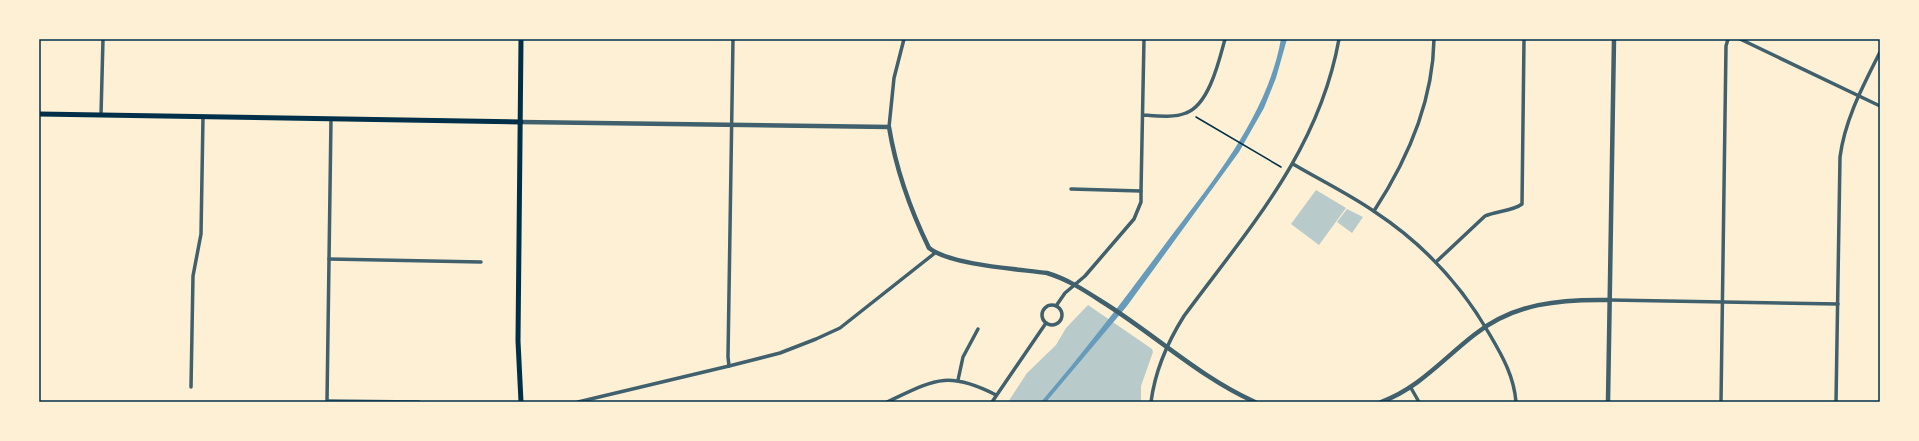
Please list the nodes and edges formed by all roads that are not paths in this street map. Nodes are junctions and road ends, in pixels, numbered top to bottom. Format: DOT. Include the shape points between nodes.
graph roads {
  1 [pos="102,39"];
  2 [pos="521,39"];
  3 [pos="733,39"];
  4 [pos="904,39"];
  5 [pos="1144,39"];
  6 [pos="1225,39"];
  7 [pos="1339,39"];
  8 [pos="1434,39"];
  9 [pos="1524,39"];
  10 [pos="1614,39"];
  11 [pos="1728,39"];
  12 [pos="1740,39"];
  13 [pos="1880,52"];
  14 [pos="1859,96"];
  15 [pos="1880,106"];
  16 [pos="39,114"];
  17 [pos="100,115"];
  18 [pos="1143,115"];
  19 [pos="203,117"];
  20 [pos="331,119"];
  21 [pos="521,122"];
  22 [pos="731,125"];
  23 [pos="889,127"];
  24 [pos="1293,164"];
  25 [pos="1071,189"];
  26 [pos="1141,191"];
  27 [pos="1374,211"];
  28 [pos="935,253"];
  29 [pos="329,259"];
  30 [pos="480,262"];
  31 [pos="1436,262"];
  32 [pos="1075,285"];
  33 [pos="1610,300"];
  34 [pos="1722,302"];
  35 [pos="1838,304"];
  36 [pos="1056,306"];
  37 [pos="1046,323"];
  38 [pos="1486,327"];
  39 [pos="978,329"];
  40 [pos="1166,346"];
  41 [pos="729,366"];
  42 [pos="958,380"];
  43 [pos="191,388"];
  44 [pos="1411,388"];
  45 [pos="996,394"];
  46 [pos="327,402"];
  47 [pos="419,402"];
  48 [pos="521,402"];
  49 [pos="578,402"];
  50 [pos="887,402"];
  51 [pos="992,402"];
  52 [pos="1151,402"];
  53 [pos="1255,402"];
  54 [pos="1381,402"];
  55 [pos="1418,402"];
  56 [pos="1516,402"];
  57 [pos="1608,402"];
  58 [pos="1721,402"];
  59 [pos="1836,402"];
  1 -- 17 [label="street"];
  2 -- 21 [label="main road"];
  3 -- 22 [label="street"];
  4 -- 23 [label="street" via="894,78"];
  5 -- 18 [label="street"];
  6 -- 18 [label="street" via="1207,93 1196,108 1179,115"];
  7 -- 24 [label="street" via="1316,117"];
  8 -- 27 [label="street" via="1430,82 1422,116 1396,176"];
  9 -- 31 [label="street" via="1522,204 1484,216"];
  10 -- 33 [label="street"];
  11 -- 34 [label="street"];
  12 -- 14 [label="street"];
  13 -- 14 [label="street"];
  14 -- 15 [label="street"];
  14 -- 35 [label="street" via="1844,132 1840,157"];
  16 -- 17 [label="main road"];
  17 -- 19 [label="main road"];
  18 -- 26 [label="street"];
  19 -- 20 [label="main road"];
  19 -- 43 [label="street" via="201,234 193,276"];
  20 -- 21 [label="main road"];
  20 -- 29 [label="street"];
  21 -- 22 [label="street"];
  21 -- 48 [label="main road" via="518,341"];
  22 -- 23 [label="street"];
  22 -- 41 [label="street"];
  23 -- 28 [label="street" via="897,171 906,197 929,248"];
  24 -- 27 [label="street"];
  24 -- 40 [label="street" via="1278,189 1184,316"];
  25 -- 26 [label="street"];
  26 -- 32 [label="street" via="1134,219"];
  27 -- 31 [label="street" via="1408,236"];
  28 -- 32 [label="street" via="960,261 1047,273"];
  28 -- 41 [label="street" via="840,328 780,353"];
  29 -- 30 [label="street"];
  29 -- 46 [label="street"];
  31 -- 38 [label="street"];
  32 -- 36 [label="street" via="1065,293"];
  32 -- 40 [label="street"];
  33 -- 34 [label="street"];
  33 -- 38 [label="street" via="1564,300 1535,305"];
  33 -- 57 [label="street"];
  34 -- 35 [label="street"];
  34 -- 58 [label="street"];
  35 -- 59 [label="street"];
  36 -- 37 [label="street" via="1048,305 1043,310 1042,318"];
  36 -- 37 [label="street" via="1062,313 1061,320 1052,325"];
  37 -- 45 [label="street"];
  38 -- 44 [label="street"];
  38 -- 56 [label="street" via="1505,360 1515,388"];
  39 -- 42 [label="street" via="963,357"];
  40 -- 52 [label="street"];
  40 -- 53 [label="street" via="1222,385"];
  41 -- 49 [label="street"];
  42 -- 45 [label="street"];
  42 -- 50 [label="street" via="939,380"];
  44 -- 54 [label="street"];
  44 -- 55 [label="street"];
  45 -- 51 [label="street"];
  46 -- 47 [label="street"];
}
